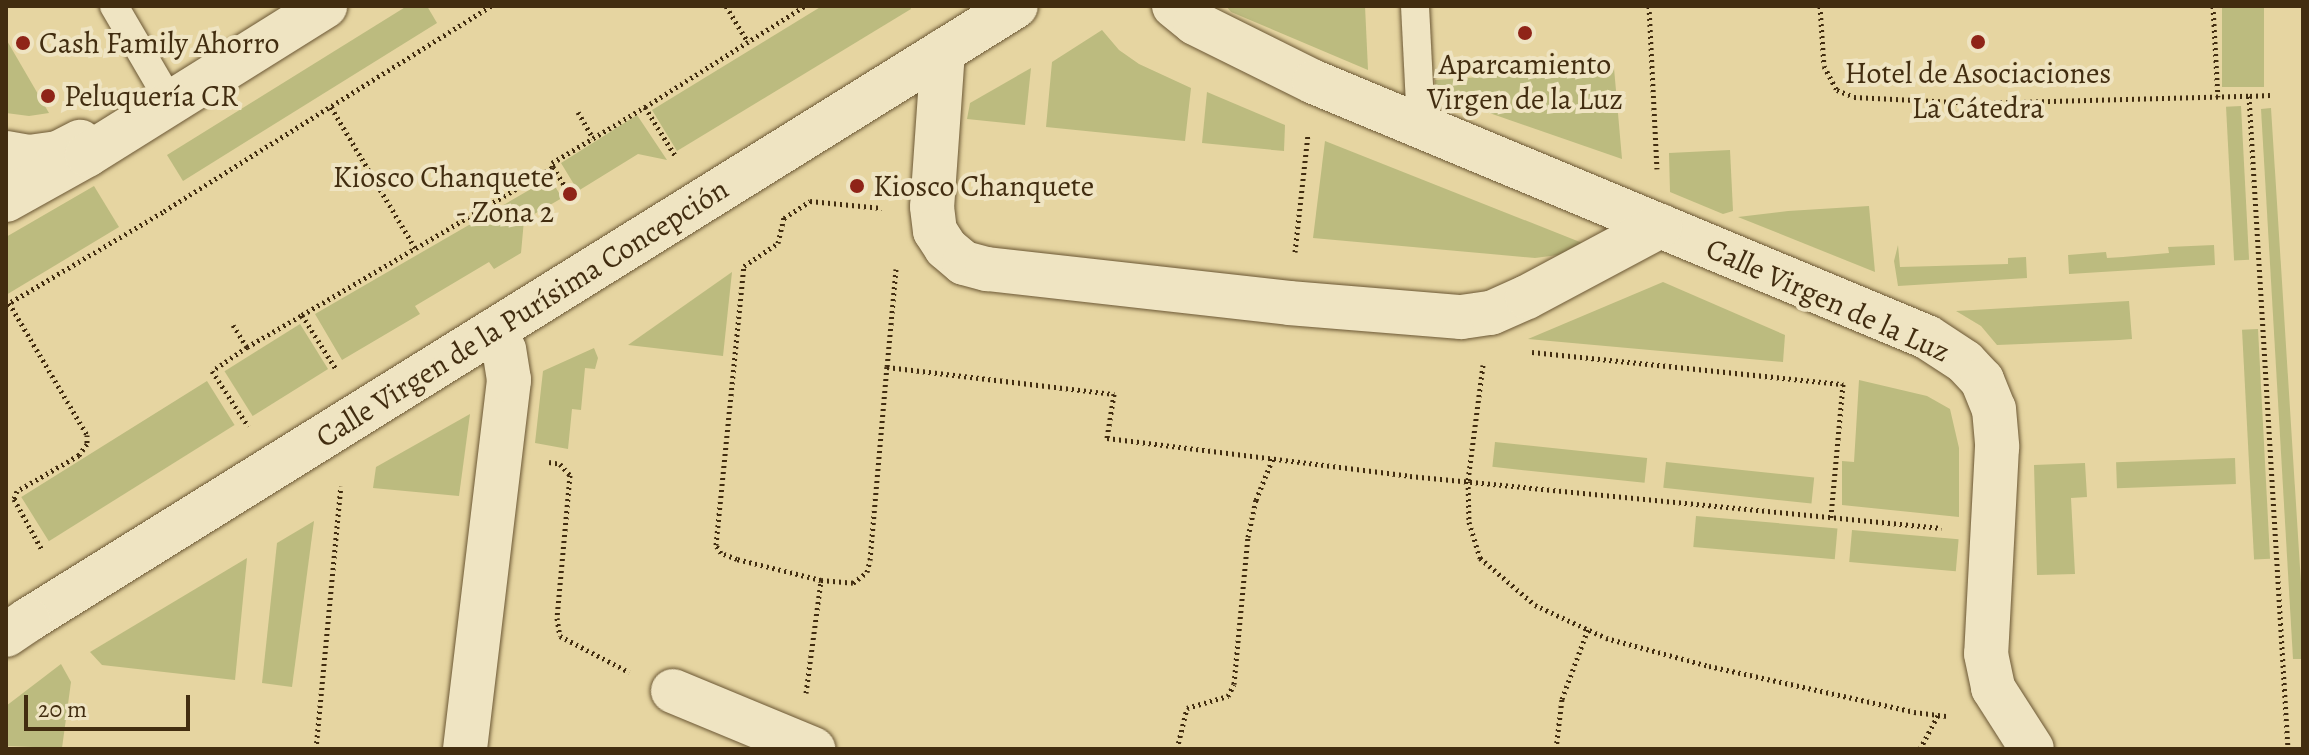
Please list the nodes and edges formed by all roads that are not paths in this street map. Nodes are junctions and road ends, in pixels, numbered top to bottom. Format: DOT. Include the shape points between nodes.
graph roads {
  1 [pos="114,6"];
  2 [pos="325,6"];
  3 [pos="1016,6"];
  4 [pos="1174,6"];
  5 [pos="1415,6"];
  6 [pos="943,51"];
  7 [pos="170,102"];
  8 [pos="1421,126"];
  9 [pos="117,133"];
  10 [pos="6,153"];
  11 [pos="6,200"];
  12 [pos="1660,226"];
  13 [pos="493,331"];
  14 [pos="13,627"];
  15 [pos="673,691"];
  16 [pos="2020,732"];
  17 [pos="800,744"];
  18 [pos="465,749"];
  1 -- 7 [label="lane"];
  2 -- 7 [label="street"];
  3 -- 6 [label="street, Calle Virgen de la Purísima Concepción"];
  4 -- 8 [label="street, Calle Virgen de la Luz" via="1195,23 1314,82"];
  5 -- 8 [label="lane"];
  6 -- 12 [label="street" via="932,207 935,231 964,263 987,269 1461,317 1488,330"];
  6 -- 13 [label="street, Calle Virgen de la Purísima Concepción"];
  7 -- 9 [label="street"];
  8 -- 12 [label="street, Calle Virgen de la Luz"];
  9 -- 10 [label="street" via="58,153"];
  9 -- 11 [label="street"];
  12 -- 16 [label="street, Calle Virgen de la Luz" via="1927,337 1982,380 1994,409 1997,447 1986,654 1993,688"];
  13 -- 14 [label="street, Calle Virgen de la Purísima Concepción"];
  13 -- 18 [label="street" via="504,350 509,380"];
  15 -- 17 [label="street"];
}
